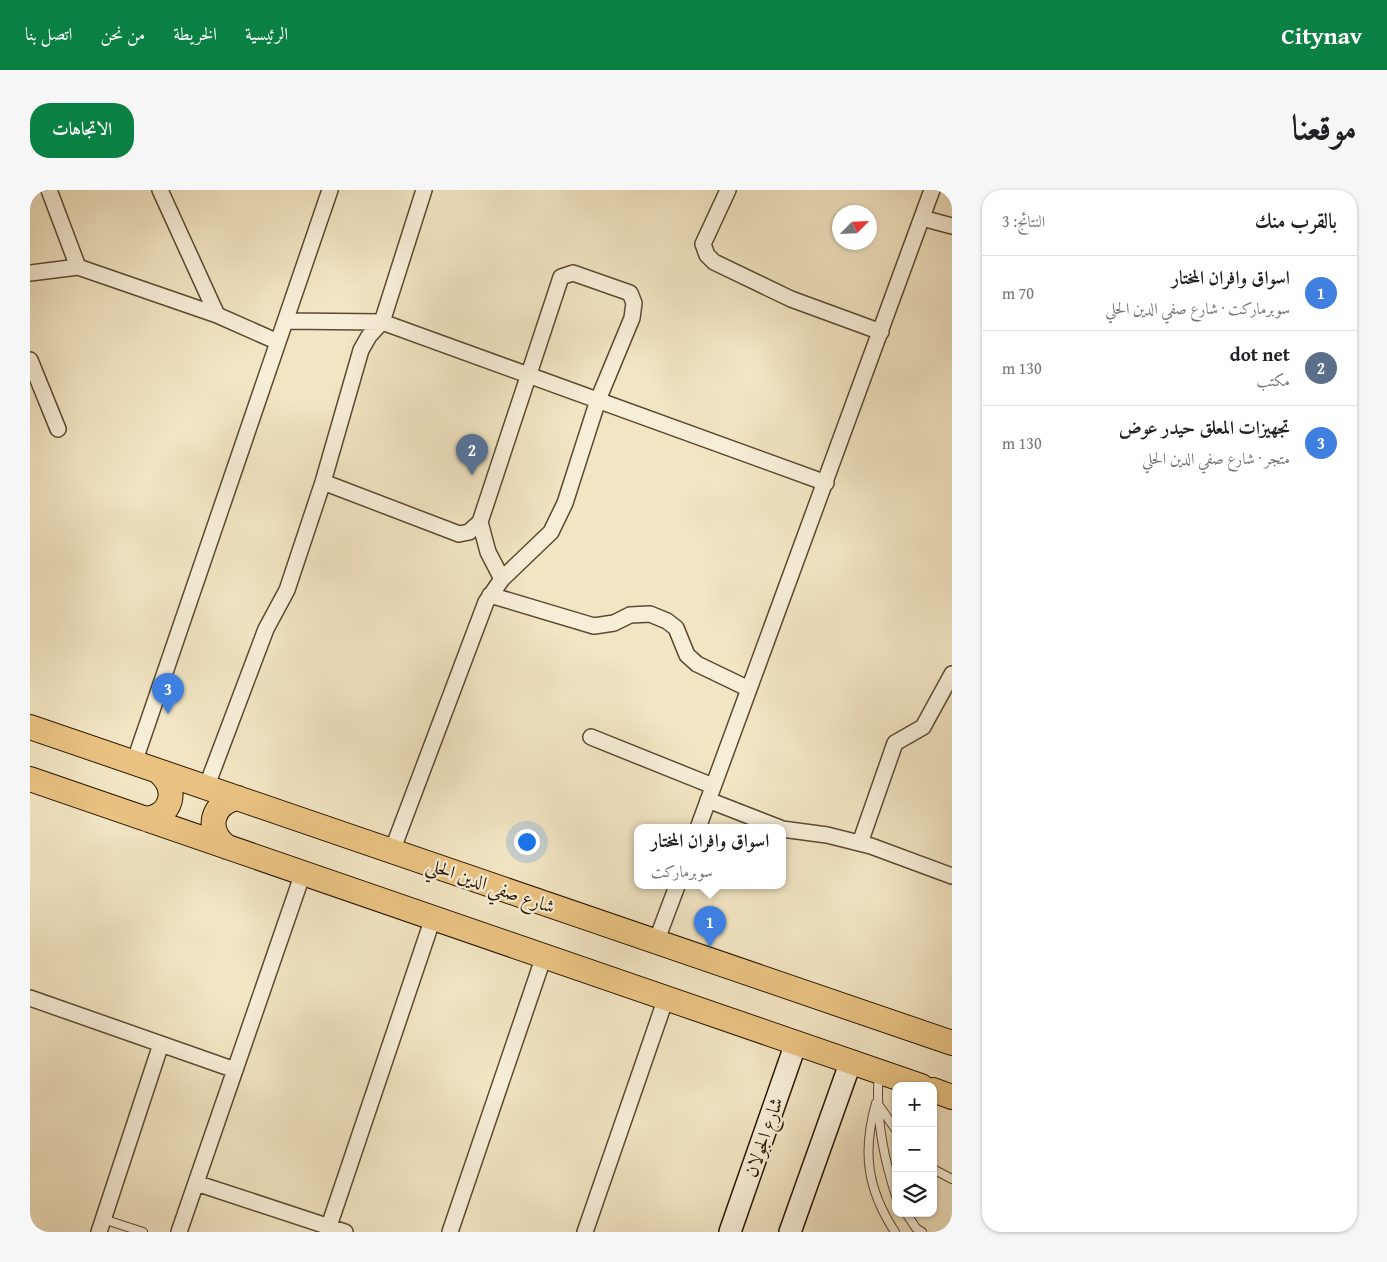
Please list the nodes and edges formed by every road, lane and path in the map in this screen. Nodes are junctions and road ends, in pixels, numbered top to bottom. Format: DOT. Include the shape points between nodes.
graph roads {
  1 [pos="48,190"];
  2 [pos="160,190"];
  3 [pos="330,190"];
  4 [pos="424,190"];
  5 [pos="728,190"];
  6 [pos="932,190"];
  7 [pos="922,218"];
  8 [pos="952,226"];
  9 [pos="78,267"];
  10 [pos="30,273"];
  11 [pos="217,315"];
  12 [pos="285,321"];
  13 [pos="382,322"];
  14 [pos="881,332"];
  15 [pos="278,342"];
  16 [pos="30,360"];
  17 [pos="528,375"];
  18 [pos="598,400"];
  19 [pos="58,429"];
  20 [pos="323,482"];
  21 [pos="826,484"];
  22 [pos="480,522"];
  23 [pos="502,579"];
  24 [pos="490,596"];
  25 [pos="952,674"];
  26 [pos="749,689"];
  27 [pos="30,727"];
  28 [pos="591,737"];
  29 [pos="134,763"];
  30 [pos="159,772"];
  31 [pos="30,779"];
  32 [pos="206,788"];
  33 [pos="711,793"];
  34 [pos="238,798"];
  35 [pos="146,819"];
  36 [pos="699,824"];
  37 [pos="772,824"];
  38 [pos="786,830"];
  39 [pos="860,843"];
  40 [pos="227,848"];
  41 [pos="392,852"];
  42 [pos="303,873"];
  43 [pos="952,876"];
  44 [pos="675,889"];
  45 [pos="433,918"];
  46 [pos="656,942"];
  47 [pos="544,956"];
  48 [pos="30,998"];
  49 [pos="666,998"];
  50 [pos="796,1043"];
  51 [pos="952,1043"];
  52 [pos="161,1044"];
  53 [pos="850,1060"];
  54 [pos="236,1070"];
  55 [pos="879,1071"];
  56 [pos="910,1082"];
  57 [pos="937,1091"];
  58 [pos="952,1097"];
  59 [pos="876,1103"];
  60 [pos="894,1127"];
  61 [pos="937,1171"];
  62 [pos="952,1179"];
  63 [pos="196,1183"];
  64 [pos="892,1184"];
  65 [pos="909,1217"];
  66 [pos="101,1225"];
  67 [pos="328,1229"];
  68 [pos="140,1232"];
  69 [pos="179,1232"];
  70 [pos="345,1232"];
  71 [pos="450,1232"];
  72 [pos="585,1232"];
  73 [pos="730,1232"];
  74 [pos="790,1232"];
  75 [pos="895,1232"];
  76 [pos="922,1232"];
  1 -- 9 [label="street"];
  2 -- 11 [label="street"];
  3 -- 12 [label="street"];
  4 -- 13 [label="street"];
  5 -- 14 [label="street" via="704,244 707,255 714,262 791,300"];
  6 -- 7 [label="street"];
  7 -- 8 [label="street"];
  7 -- 14 [label="street"];
  9 -- 10 [label="street"];
  9 -- 11 [label="street"];
  11 -- 15 [label="street"];
  12 -- 13 [label="street"];
  12 -- 15 [label="street"];
  13 -- 17 [label="street"];
  13 -- 20 [label="street" via="361,350"];
  14 -- 21 [label="street"];
  15 -- 29 [label="street"];
  16 -- 19 [label="street"];
  17 -- 18 [label="street"];
  17 -- 18 [label="street" via="562,277 573,273 611,286 630,293 634,303 632,318"];
  17 -- 22 [label="street"];
  18 -- 21 [label="street"];
  18 -- 23 [label="street" via="565,503 551,532"];
  20 -- 22 [label="street" via="459,534 469,532"];
  20 -- 32 [label="street" via="287,590 266,629"];
  21 -- 26 [label="street"];
  22 -- 23 [label="street" via="488,552"];
  23 -- 24 [label="street"];
  24 -- 26 [label="street" via="594,626 614,623 630,615 650,614 676,628 687,655 697,664"];
  24 -- 41 [label="street"];
  25 -- 39 [label="street" via="923,727 895,743"];
  26 -- 33 [label="street"];
  27 -- 29 [label="main road, شارع صفي الدين الحلي"];
  28 -- 33 [label="street"];
  29 -- 30 [label="main road, شارع صفي الدين الحلي"];
  30 -- 32 [label="main road, شارع صفي الدين الحلي"];
  30 -- 35 [label="main road" via="170,785 170,801 161,814"];
  31 -- 35 [label="main road"];
  32 -- 34 [label="main road, شارع صفي الدين الحلي"];
  33 -- 36 [label="street"];
  33 -- 37 [label="street"];
  34 -- 40 [label="main road" via="222,804 213,818 215,835"];
  34 -- 41 [label="main road, شارع صفي الدين الحلي"];
  35 -- 40 [label="main road"];
  38 -- 39 [label="street"];
  39 -- 43 [label="street"];
  40 -- 42 [label="main road"];
  41 -- 46 [label="main road, شارع صفي الدين الحلي"];
  42 -- 45 [label="main road"];
  42 -- 54 [label="street"];
  44 -- 46 [label="street"];
  45 -- 47 [label="main road"];
  45 -- 67 [label="street"];
  46 -- 51 [label="main road, شارع صفي الدين الحلي"];
  47 -- 49 [label="main road"];
  47 -- 71 [label="street"];
  48 -- 52 [label="street"];
  49 -- 50 [label="main road"];
  49 -- 72 [label="street"];
  50 -- 53 [label="main road"];
  50 -- 73 [label="street, شارع الجولان"];
  52 -- 54 [label="street"];
  52 -- 66 [label="street"];
  53 -- 55 [label="main road"];
  53 -- 74 [label="street"];
  54 -- 63 [label="street"];
  55 -- 56 [label="main road"];
  55 -- 59 [label="lane"];
  57 -- 58 [label="main road"];
  59 -- 60 [label="lane"];
  59 -- 64 [label="lane"];
  59 -- 75 [label="lane" via="868,1129 868,1172 883,1214"];
  61 -- 62 [label="lane"];
  63 -- 67 [label="street"];
  63 -- 69 [label="street"];
  65 -- 76 [label="lane"];
  66 -- 68 [label="lane"];
  67 -- 70 [label="street"];
}
